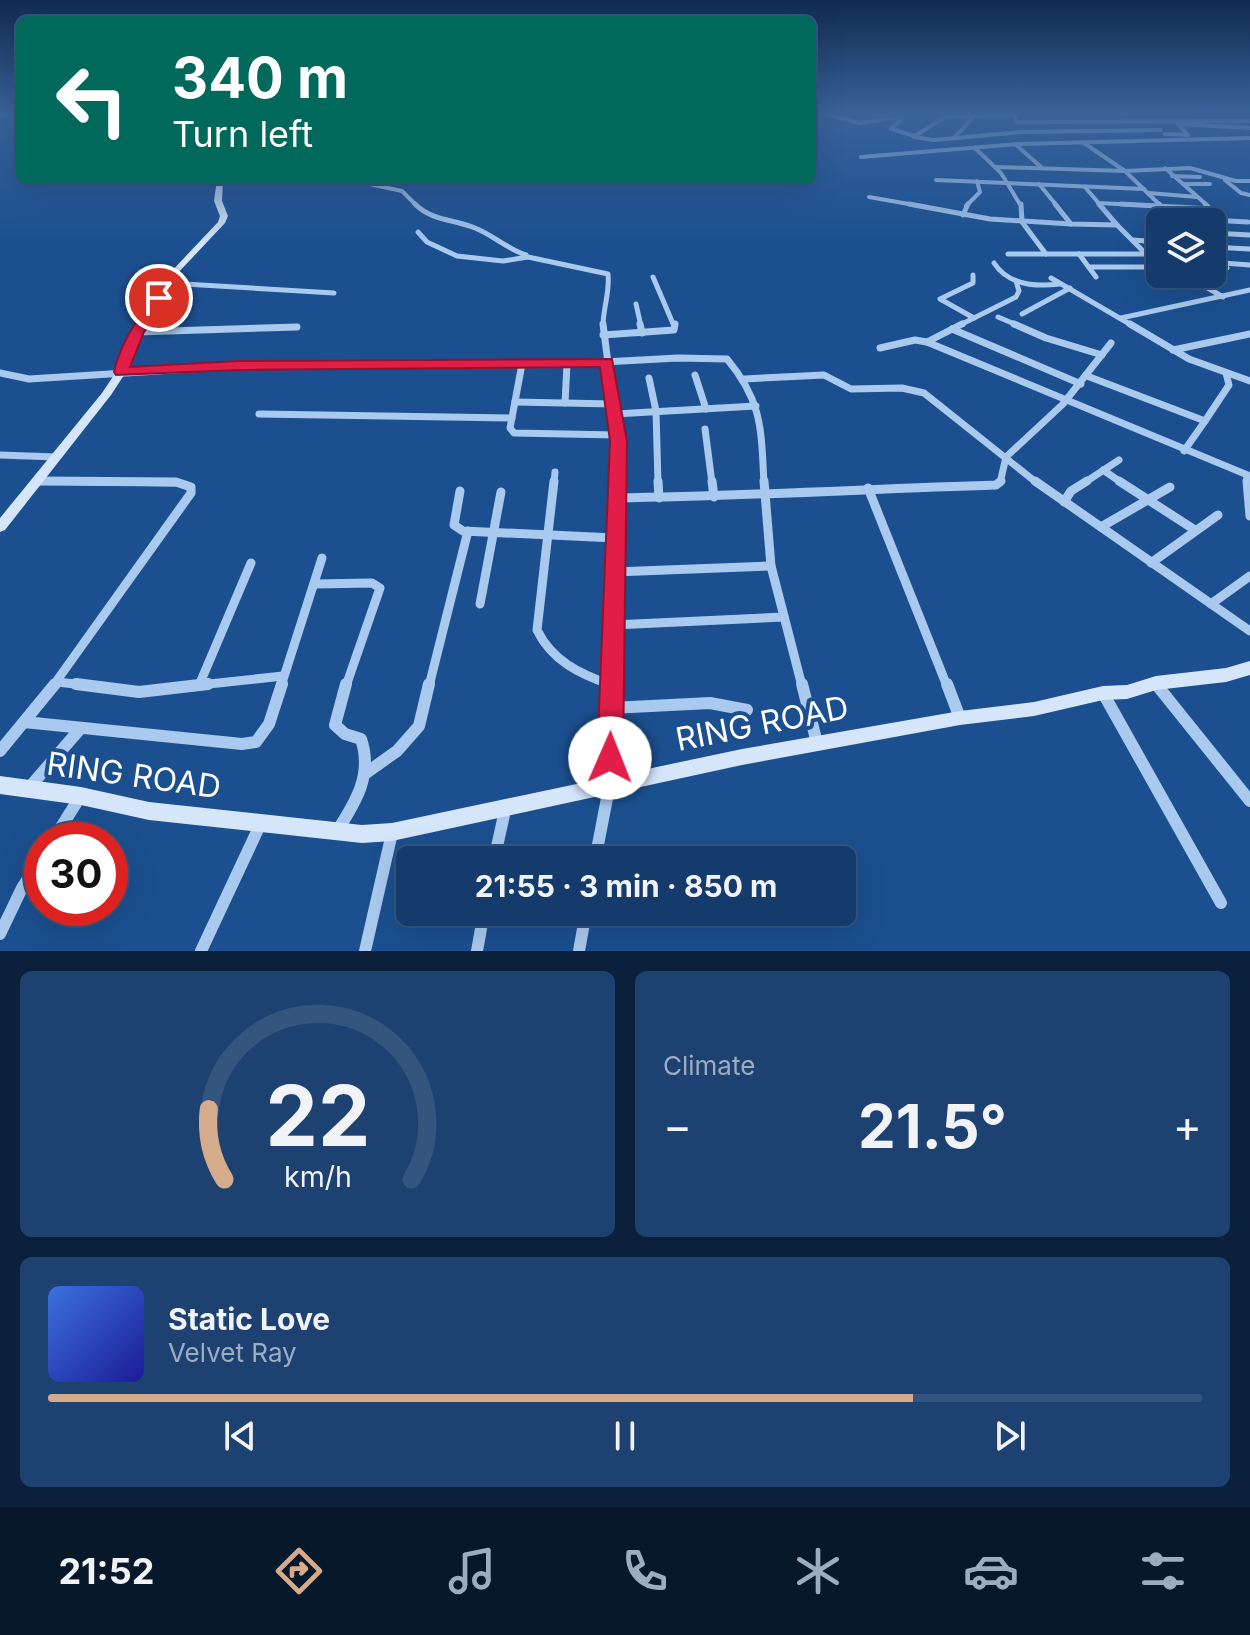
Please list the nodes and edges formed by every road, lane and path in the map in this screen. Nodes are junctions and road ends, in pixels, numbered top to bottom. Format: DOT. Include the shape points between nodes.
graph roads {
  1 [pos="985,157"];
  2 [pos="1030,157"];
  3 [pos="1105,157"];
  4 [pos="996,167"];
  5 [pos="1042,168"];
  6 [pos="1164,168"];
  7 [pos="1125,171"];
  8 [pos="1172,176"];
  9 [pos="1200,177"];
  10 [pos="1221,177"];
  11 [pos="936,180"];
  12 [pos="977,181"];
  13 [pos="1250,181"];
  14 [pos="1007,183"];
  15 [pos="220,184"];
  16 [pos="370,184"];
  17 [pos="1039,184"];
  18 [pos="1183,184"];
  19 [pos="1210,184"];
  20 [pos="1085,187"];
  21 [pos="1144,189"];
  22 [pos="1149,193"];
  23 [pos="1250,195"];
  24 [pos="869,197"];
  25 [pos="1198,197"];
  26 [pos="1098,203"];
  27 [pos="1160,206"];
  28 [pos="1195,208"];
  29 [pos="1211,208"];
  30 [pos="963,215"];
  31 [pos="1226,220"];
  32 [pos="1022,222"];
  33 [pos="1248,222"];
  34 [pos="1071,224"];
  35 [pos="1117,225"];
  36 [pos="418,232"];
  37 [pos="1226,234"];
  38 [pos="1250,235"];
  39 [pos="1133,240"];
  40 [pos="1146,241"];
  41 [pos="1226,248"];
  42 [pos="1250,249"];
  43 [pos="1008,254"];
  44 [pos="1046,254"];
  45 [pos="1079,254"];
  46 [pos="536,258"];
  47 [pos="994,263"];
  48 [pos="1226,263"];
  49 [pos="1250,265"];
  50 [pos="1089,267"];
  51 [pos="1146,267"];
  52 [pos="973,275"];
  53 [pos="653,277"];
  54 [pos="1096,277"];
  55 [pos="1051,278"];
  56 [pos="1016,281"];
  57 [pos="168,283"];
  58 [pos="1061,284"];
  59 [pos="1070,288"];
  60 [pos="1208,288"];
  61 [pos="1250,290"];
  62 [pos="334,293"];
  63 [pos="1223,297"];
  64 [pos="636,304"];
  65 [pos="1022,314"];
  66 [pos="998,317"];
  67 [pos="974,318"];
  68 [pos="1121,318"];
  69 [pos="297,327"];
  70 [pos="952,329"];
  71 [pos="137,332"];
  72 [pos="642,333"];
  73 [pos="1250,334"];
  74 [pos="603,335"];
  75 [pos="927,342"];
  76 [pos="1111,343"];
  77 [pos="880,348"];
  78 [pos="1172,350"];
  79 [pos="1102,355"];
  80 [pos="607,362"];
  81 [pos="522,364"];
  82 [pos="567,364"];
  83 [pos="121,372"];
  84 [pos="0,373"];
  85 [pos="1226,373"];
  86 [pos="695,375"];
  87 [pos="649,378"];
  88 [pos="744,379"];
  89 [pos="1084,380"];
  90 [pos="1250,381"];
  91 [pos="1063,401"];
  92 [pos="515,402"];
  93 [pos="565,403"];
  94 [pos="756,406"];
  95 [pos="614,409"];
  96 [pos="706,409"];
  97 [pos="656,411"];
  98 [pos="259,414"];
  99 [pos="512,418"];
  100 [pos="1205,421"];
  101 [pos="705,429"];
  102 [pos="617,435"];
  103 [pos="1184,451"];
  104 [pos="0,455"];
  105 [pos="56,457"];
  106 [pos="1006,457"];
  107 [pos="1119,460"];
  108 [pos="1103,470"];
  109 [pos="555,472"];
  110 [pos="1249,476"];
  111 [pos="37,481"];
  112 [pos="1170,487"];
  113 [pos="868,488"];
  114 [pos="460,491"];
  115 [pos="501,492"];
  116 [pos="767,496"];
  117 [pos="714,497"];
  118 [pos="617,498"];
  119 [pos="659,498"];
  120 [pos="1149,498"];
  121 [pos="1064,502"];
  122 [pos="1218,515"];
  123 [pos="1250,516"];
  124 [pos="0,527"];
  125 [pos="1101,527"];
  126 [pos="1195,530"];
  127 [pos="468,531"];
  128 [pos="495,532"];
  129 [pos="550,533"];
  130 [pos="615,538"];
  131 [pos="322,558"];
  132 [pos="251,563"];
  133 [pos="1151,563"];
  134 [pos="771,566"];
  135 [pos="614,572"];
  136 [pos="1250,576"];
  137 [pos="314,584"];
  138 [pos="480,604"];
  139 [pos="1211,604"];
  140 [pos="784,617"];
  141 [pos="613,625"];
  142 [pos="1250,631"];
  143 [pos="1250,668"];
  144 [pos="283,676"];
  145 [pos="57,682"];
  146 [pos="200,683"];
  147 [pos="1156,683"];
  148 [pos="611,685"];
  149 [pos="1103,693"];
  150 [pos="611,708"];
  151 [pos="747,710"];
  152 [pos="960,718"];
  153 [pos="24,722"];
  154 [pos="80,729"];
  155 [pos="817,743"];
  156 [pos="0,751"];
  157 [pos="366,773"];
  158 [pos="610,783"];
  159 [pos="0,785"];
  160 [pos="28,789"];
  161 [pos="81,796"];
  162 [pos="1250,801"];
  163 [pos="506,805"];
  164 [pos="64,822"];
  165 [pos="261,823"];
  166 [pos="337,832"];
  167 [pos="392,832"];
  168 [pos="497,846"];
  169 [pos="598,846"];
  170 [pos="24,888"];
  171 [pos="1221,903"];
  172 [pos="2,926"];
  173 [pos="481,926"];
  174 [pos="583,926"];
  175 [pos="201,951"];
  176 [pos="365,951"];
  177 [pos="477,951"];
  178 [pos="579,951"];
  1 -- 4 [label="street"];
  2 -- 5 [label="street"];
  3 -- 7 [label="street"];
  4 -- 5 [label="street"];
  4 -- 14 [label="street"];
  5 -- 7 [label="street"];
  6 -- 7 [label="street"];
  6 -- 8 [label="street"];
  6 -- 10 [label="street" via="1197,168"];
  7 -- 21 [label="street"];
  8 -- 9 [label="street"];
  8 -- 18 [label="street"];
  10 -- 13 [label="street"];
  10 -- 23 [label="street"];
  11 -- 12 [label="street"];
  12 -- 14 [label="street"];
  12 -- 30 [label="street" via="980,192"];
  14 -- 17 [label="street"];
  14 -- 32 [label="street" via="1021,203"];
  15 -- 57 [label="main road" via="221,223"];
  16 -- 46 [label="street" via="402,191 426,215 471,226"];
  17 -- 20 [label="street"];
  17 -- 34 [label="street"];
  18 -- 19 [label="street"];
  18 -- 25 [label="street"];
  20 -- 21 [label="street"];
  20 -- 26 [label="street"];
  21 -- 22 [label="street"];
  22 -- 25 [label="street"];
  22 -- 27 [label="street"];
  24 -- 30 [label="street"];
  25 -- 29 [label="street"];
  26 -- 27 [label="street"];
  26 -- 35 [label="street"];
  27 -- 28 [label="street"];
  30 -- 32 [label="street"];
  31 -- 33 [label="street"];
  32 -- 34 [label="street"];
  32 -- 44 [label="street"];
  34 -- 35 [label="street"];
  35 -- 39 [label="street"];
  36 -- 46 [label="street" via="457,256"];
  37 -- 38 [label="street"];
  39 -- 40 [label="street"];
  39 -- 45 [label="street" via="1146,254"];
  41 -- 42 [label="street"];
  43 -- 44 [label="street"];
  44 -- 45 [label="street"];
  45 -- 50 [label="street"];
  46 -- 74 [label="street" via="608,274"];
  47 -- 56 [label="street"];
  48 -- 49 [label="street"];
  50 -- 51 [label="street"];
  50 -- 54 [label="street"];
  52 -- 67 [label="street" via="973,283 940,299"];
  53 -- 72 [label="street" via="676,325 671,331"];
  55 -- 58 [label="street"];
  56 -- 58 [label="street"];
  56 -- 67 [label="street" via="1016,297"];
  57 -- 62 [label="street"];
  57 -- 71 [label="main road"];
  58 -- 59 [label="street"];
  59 -- 65 [label="street"];
  59 -- 68 [label="street"];
  60 -- 63 [label="street"];
  61 -- 63 [label="street"];
  63 -- 68 [label="street"];
  64 -- 72 [label="street"];
  66 -- 79 [label="street"];
  67 -- 70 [label="street"];
  68 -- 78 [label="street"];
  69 -- 71 [label="street"];
  70 -- 75 [label="street"];
  70 -- 89 [label="street"];
  71 -- 83 [label="main road"];
  72 -- 74 [label="street"];
  73 -- 78 [label="street"];
  74 -- 80 [label="street"];
  75 -- 77 [label="street"];
  75 -- 91 [label="street"];
  76 -- 79 [label="street"];
  78 -- 85 [label="street"];
  79 -- 89 [label="street"];
  80 -- 82 [label="street"];
  80 -- 88 [label="street" via="717,357 733,363"];
  80 -- 95 [label="street"];
  81 -- 82 [label="street"];
  81 -- 83 [label="street"];
  81 -- 92 [label="street"];
  82 -- 93 [label="street"];
  83 -- 84 [label="street" via="29,379"];
  83 -- 105 [label="main road"];
  85 -- 90 [label="street"];
  85 -- 100 [label="street" via="1229,385"];
  86 -- 96 [label="street"];
  87 -- 97 [label="street"];
  88 -- 94 [label="street"];
  88 -- 106 [label="street" via="824,375 851,389 921,391"];
  89 -- 91 [label="street"];
  89 -- 100 [label="street"];
  91 -- 103 [label="street"];
  91 -- 106 [label="street"];
  92 -- 93 [label="street"];
  92 -- 99 [label="street"];
  93 -- 95 [label="street"];
  94 -- 96 [label="street"];
  94 -- 116 [label="street"];
  95 -- 97 [label="street"];
  95 -- 102 [label="street"];
  96 -- 97 [label="street"];
  97 -- 119 [label="street"];
  98 -- 99 [label="street"];
  99 -- 102 [label="street" via="511,431 521,435"];
  100 -- 103 [label="street"];
  101 -- 117 [label="street"];
  102 -- 118 [label="street"];
  103 -- 110 [label="street"];
  104 -- 105 [label="street"];
  105 -- 111 [label="main road"];
  106 -- 113 [label="street" via="1001,482 990,486"];
  106 -- 121 [label="street"];
  107 -- 108 [label="street"];
  108 -- 120 [label="street"];
  108 -- 121 [label="street" via="1071,491"];
  109 -- 129 [label="street"];
  110 -- 123 [label="street"];
  111 -- 124 [label="main road"];
  111 -- 145 [label="street" via="176,482 191,487"];
  112 -- 120 [label="street"];
  113 -- 116 [label="street"];
  113 -- 152 [label="street"];
  114 -- 127 [label="street" via="454,525"];
  115 -- 128 [label="street"];
  116 -- 117 [label="street"];
  116 -- 134 [label="street"];
  117 -- 119 [label="street"];
  118 -- 119 [label="street"];
  118 -- 130 [label="street"];
  120 -- 125 [label="street"];
  120 -- 126 [label="street"];
  121 -- 125 [label="street"];
  122 -- 126 [label="street"];
  125 -- 133 [label="street"];
  126 -- 133 [label="street"];
  127 -- 128 [label="street"];
  127 -- 157 [label="street" via="419,726 397,751"];
  128 -- 129 [label="street"];
  128 -- 138 [label="street"];
  129 -- 130 [label="street"];
  129 -- 148 [label="street" via="537,611 540,638 568,667"];
  130 -- 135 [label="street"];
  131 -- 137 [label="street"];
  132 -- 146 [label="street"];
  133 -- 139 [label="street"];
  134 -- 135 [label="street"];
  134 -- 140 [label="street"];
  135 -- 141 [label="street"];
  136 -- 139 [label="street"];
  137 -- 144 [label="street"];
  137 -- 157 [label="street" via="372,583 380,588 335,725 361,739 368,757"];
  139 -- 142 [label="street"];
  140 -- 141 [label="street"];
  140 -- 155 [label="street"];
  141 -- 148 [label="street"];
  143 -- 147 [label="main road, RING ROAD"];
  144 -- 146 [label="street"];
  144 -- 154 [label="street" via="269,724 251,743"];
  145 -- 146 [label="street" via="122,692"];
  145 -- 153 [label="street"];
  147 -- 149 [label="main road, RING ROAD"];
  147 -- 162 [label="street"];
  148 -- 150 [label="street"];
  149 -- 152 [label="main road, RING ROAD"];
  149 -- 171 [label="street"];
  150 -- 151 [label="street" via="710,703"];
  150 -- 158 [label="street"];
  152 -- 155 [label="main road, RING ROAD"];
  153 -- 154 [label="street"];
  153 -- 156 [label="street"];
  154 -- 160 [label="street"];
  155 -- 158 [label="main road, RING ROAD"];
  157 -- 166 [label="street"];
  158 -- 163 [label="main road, RING ROAD"];
  158 -- 169 [label="street"];
  159 -- 160 [label="main road, RING ROAD"];
  160 -- 161 [label="main road, RING ROAD"];
  161 -- 164 [label="street"];
  161 -- 165 [label="main road, RING ROAD" via="149,811"];
  163 -- 167 [label="main road, RING ROAD"];
  163 -- 168 [label="street"];
  165 -- 166 [label="main road, RING ROAD"];
  165 -- 175 [label="street"];
  166 -- 167 [label="main road, RING ROAD"];
  167 -- 176 [label="street"];
  170 -- 172 [label="street"];
  173 -- 177 [label="street"];
  174 -- 178 [label="street"];
}
